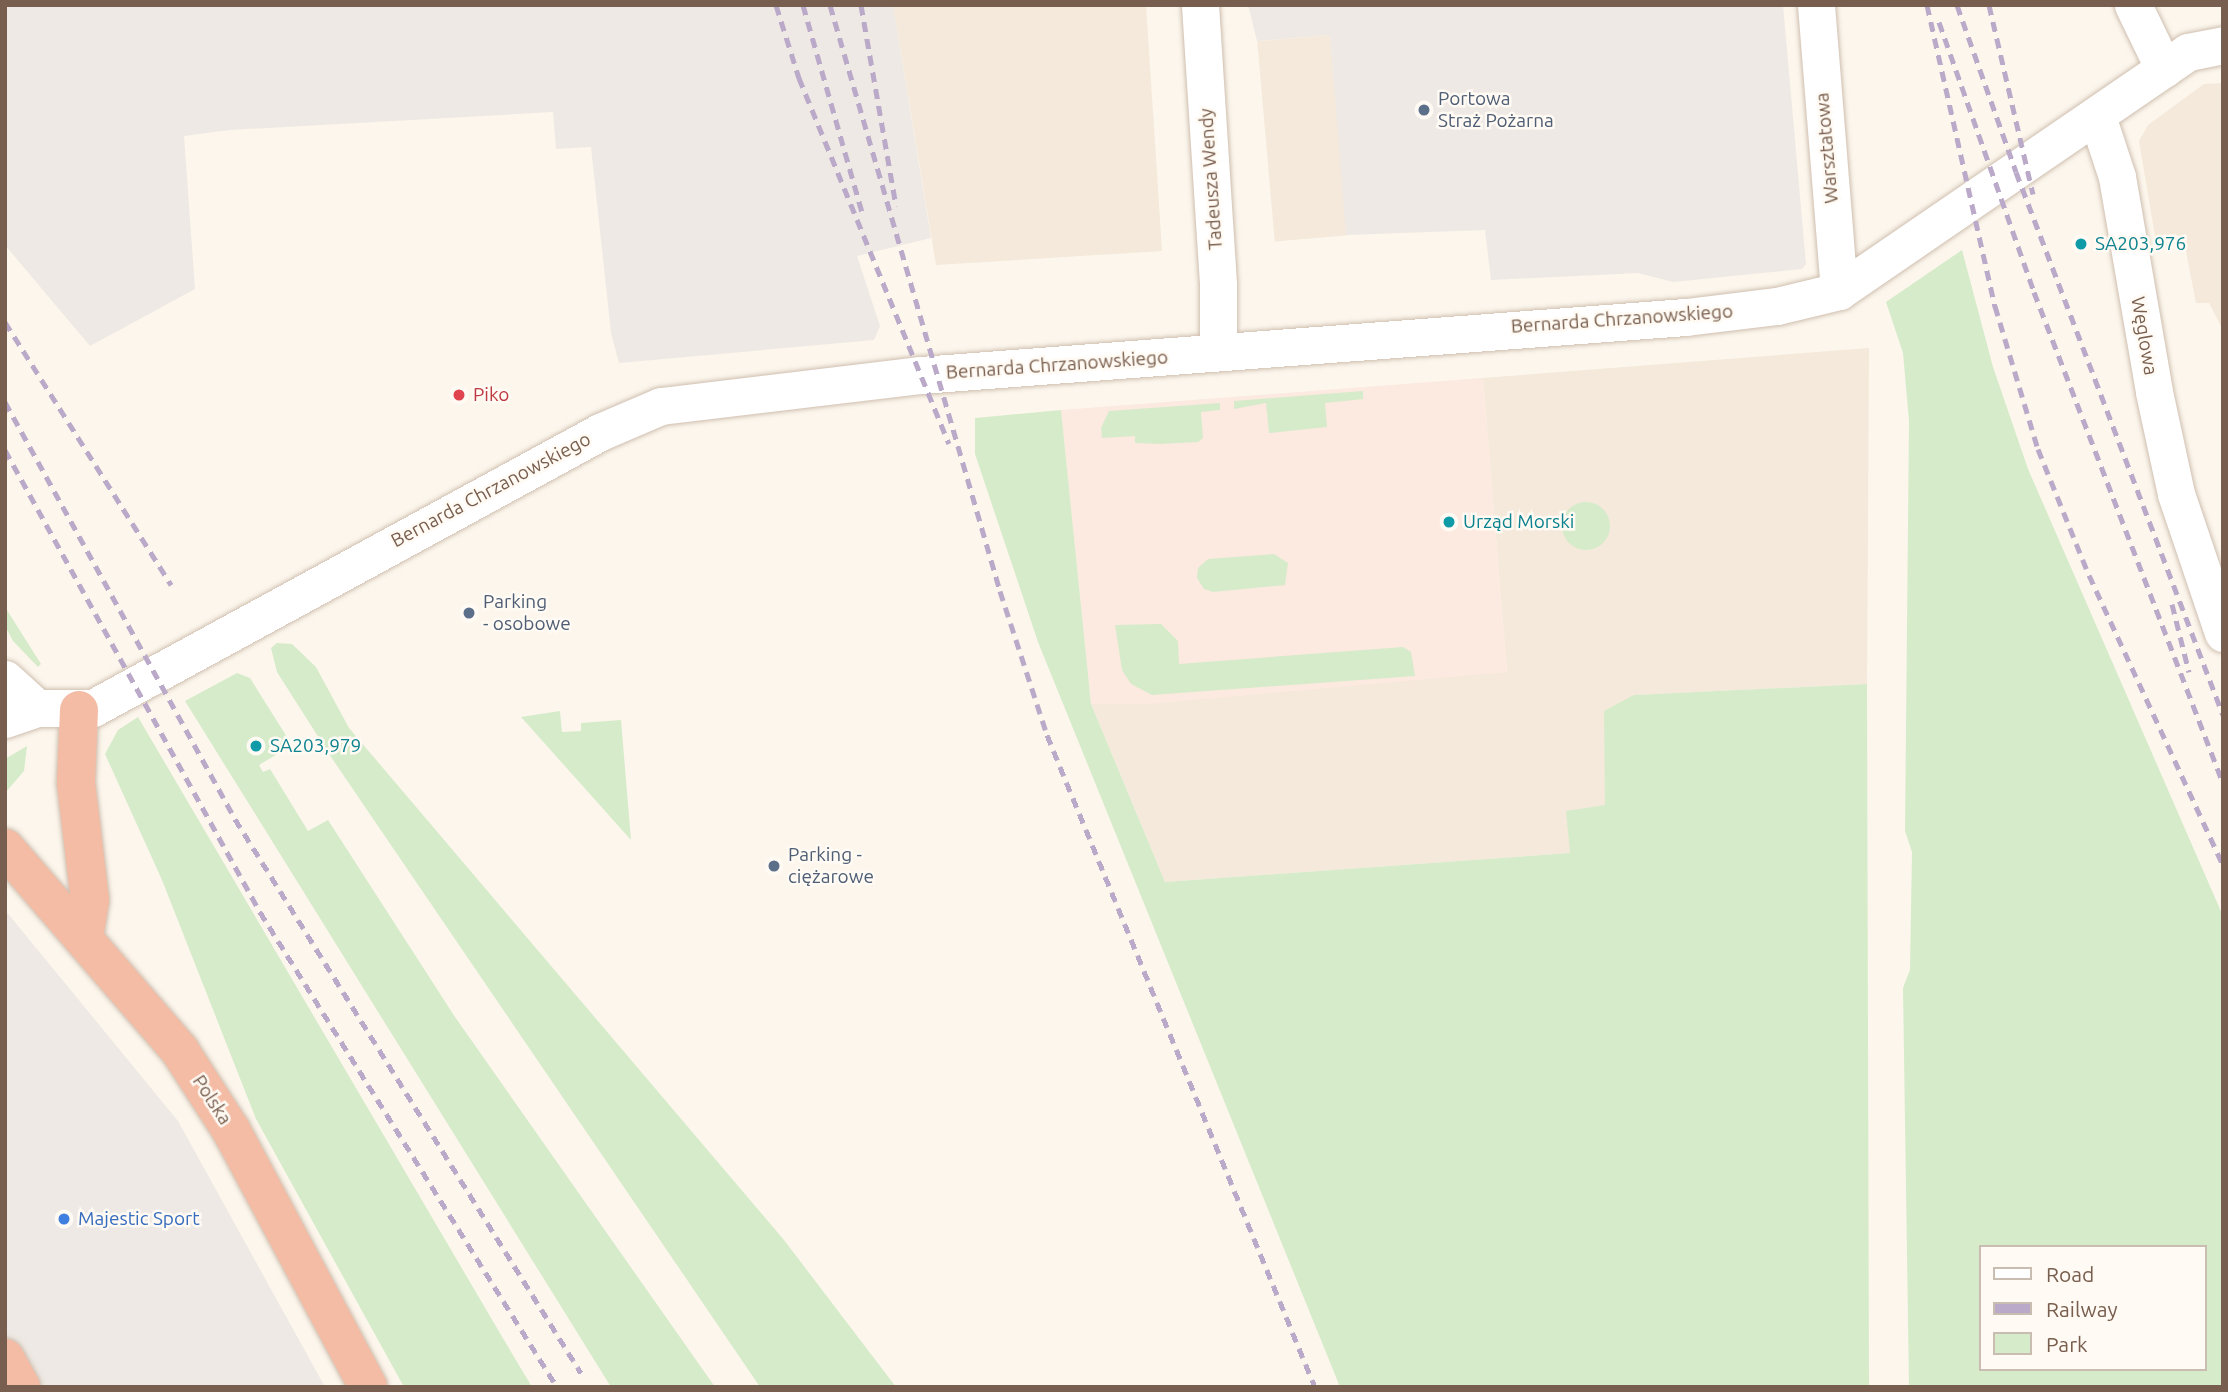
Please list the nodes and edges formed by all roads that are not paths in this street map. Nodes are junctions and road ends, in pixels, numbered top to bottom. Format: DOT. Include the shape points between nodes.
graph roads {
  1 [pos="1200,5"];
  2 [pos="1816,5"];
  3 [pos="2133,5"];
  4 [pos="2223,45"];
  5 [pos="2164,69"];
  6 [pos="2097,116"];
  7 [pos="1839,291"];
  8 [pos="1217,352"];
  9 [pos="2223,633"];
  10 [pos="5,679"];
  11 [pos="79,710"];
  12 [pos="21,713"];
  13 [pos="5,848"];
  14 [pos="84,939"];
  15 [pos="5,1358"];
  16 [pos="21,1387"];
  17 [pos="368,1387"];
  1 -- 8 [label="street, Tadeusza Wendy" via="1218,285"];
  2 -- 7 [label="street, Warsztatowa"];
  3 -- 5 [label="street"];
  4 -- 5 [label="street" via="2198,48"];
  5 -- 6 [label="street"];
  6 -- 7 [label="street, Bernarda Chrzanowskiego"];
  6 -- 9 [label="street, Węglowa" via="2117,177 2176,494"];
  7 -- 8 [label="street, Bernarda Chrzanowskiego" via="1777,306 1686,317"];
  8 -- 11 [label="street, Bernarda Chrzanowskiego" via="921,375 661,406 600,432 135,686 93,708"];
  10 -- 12 [label="street, Bernarda Chrzanowskiego"];
  11 -- 12 [label="street, Bernarda Chrzanowskiego"];
  11 -- 14 [label="highway" via="76,783 90,900"];
  13 -- 14 [label="highway, Polska"];
  14 -- 17 [label="highway, Polska" via="180,1051 231,1130"];
  15 -- 16 [label="highway"];
}
